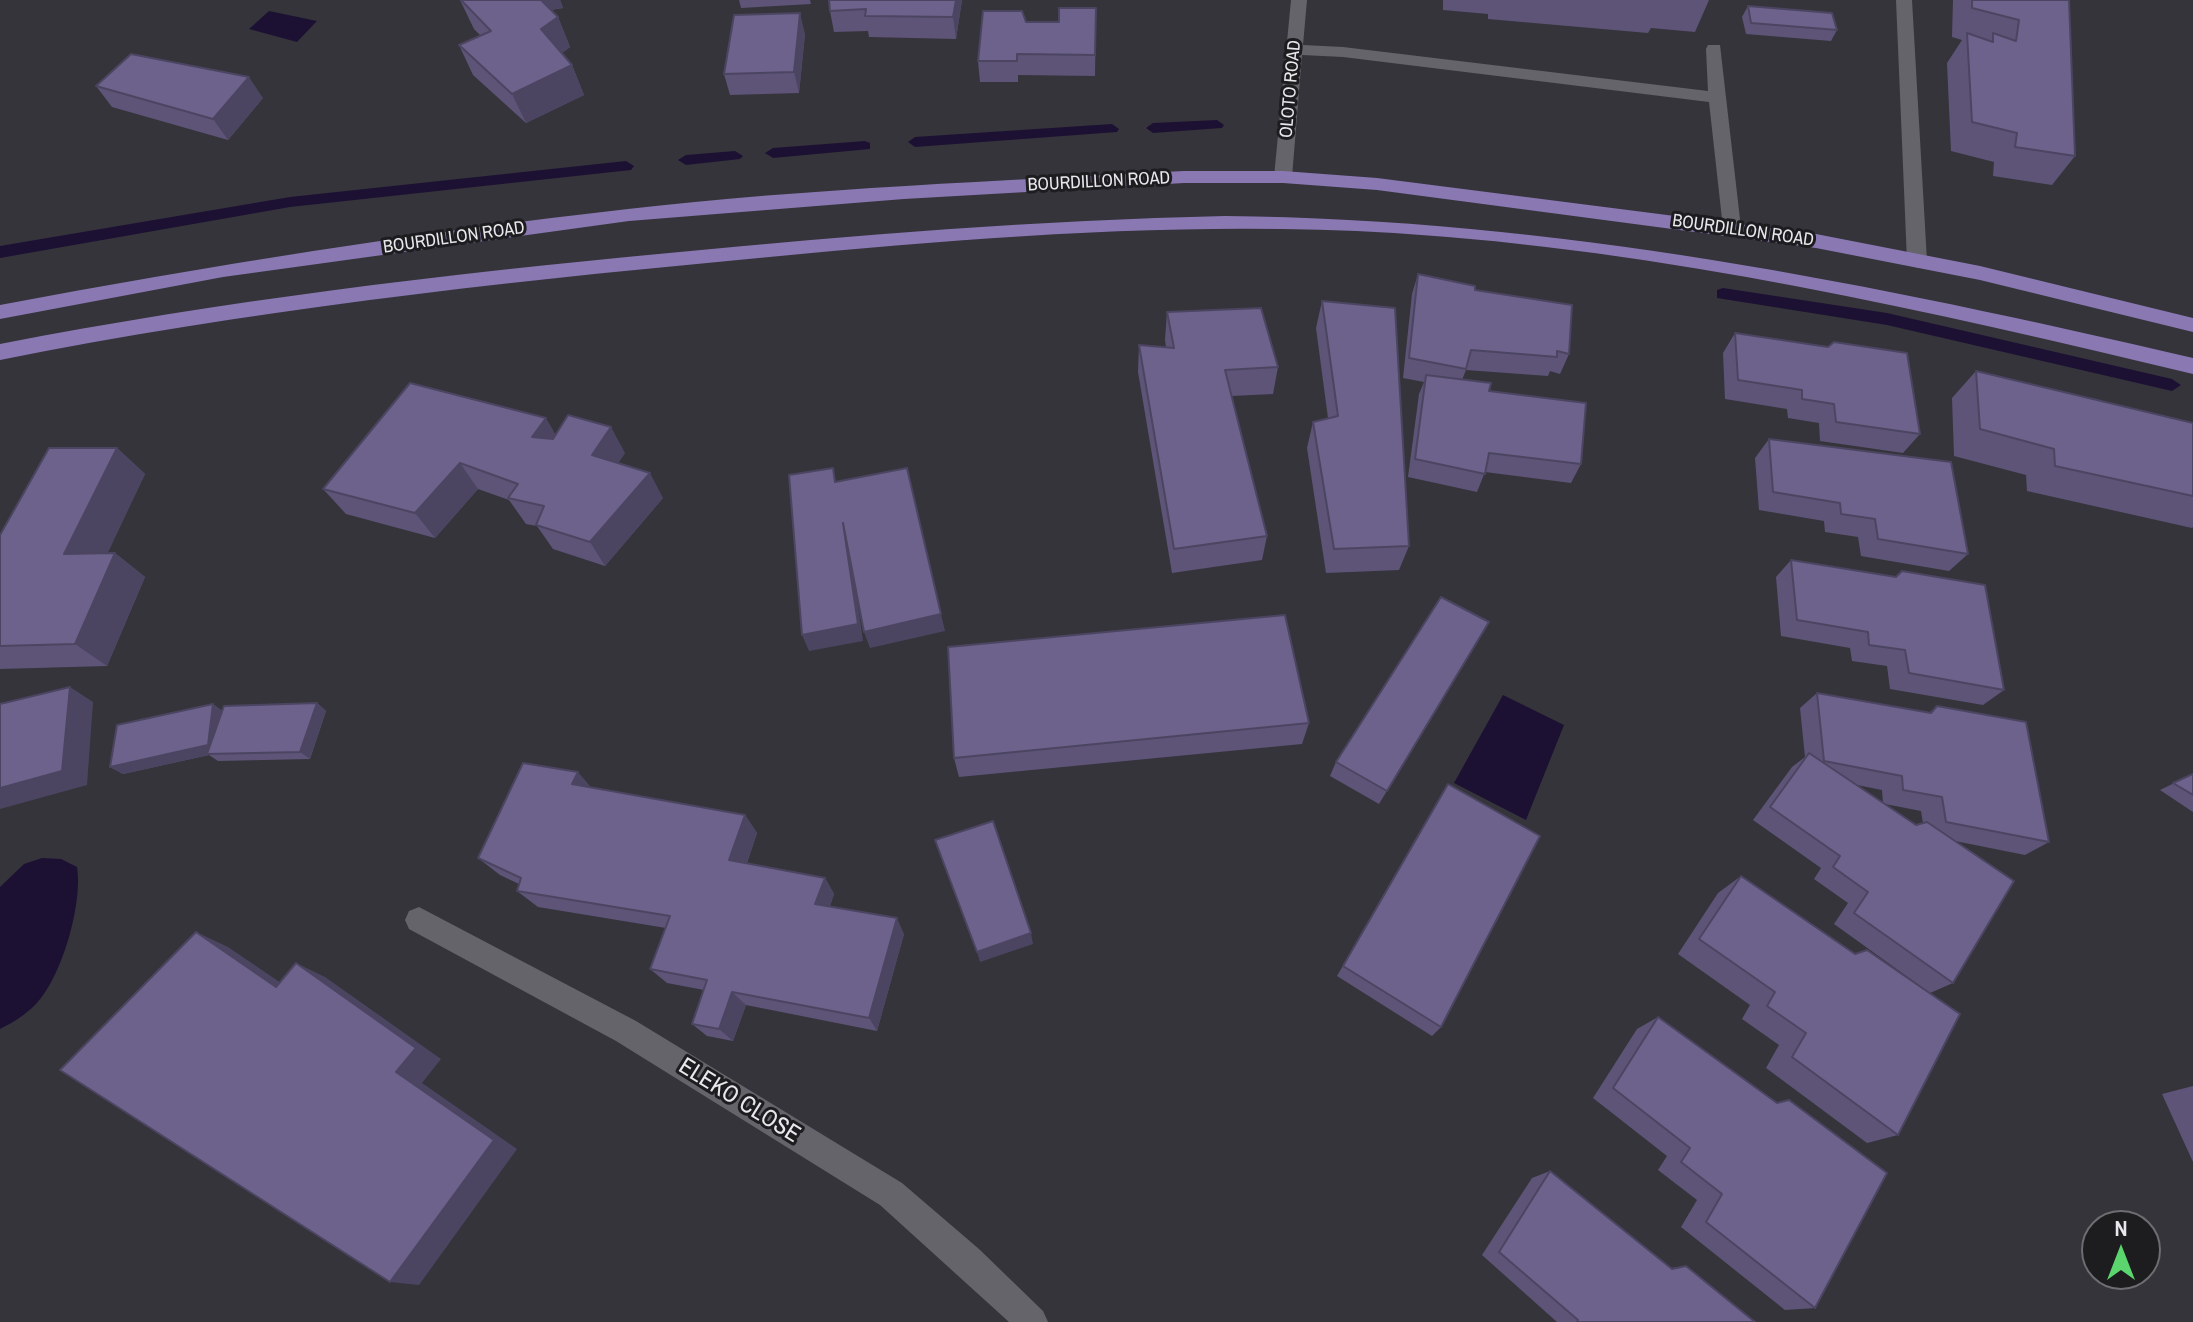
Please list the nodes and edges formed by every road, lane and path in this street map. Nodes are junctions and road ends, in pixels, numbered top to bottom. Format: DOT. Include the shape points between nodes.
graph roads {
  1 [pos="1299,0"];
  2 [pos="1904,0"];
  3 [pos="1714,49"];
  4 [pos="1295,50"];
  5 [pos="1717,98"];
  6 [pos="1283,177"];
  7 [pos="1732,228"];
  8 [pos="1917,261"];
  9 [pos="0,312"];
  10 [pos="2193,325"];
  11 [pos="0,352"];
  12 [pos="2193,366"];
  13 [pos="419,920"];
  14 [pos="1032,1322"];
  1 -- 4 [label="street, OLOTO ROAD"];
  2 -- 8 [label="street"];
  3 -- 5 [label="street"];
  4 -- 5 [label="street"];
  4 -- 6 [label="street, OLOTO ROAD"];
  5 -- 7 [label="street"];
  6 -- 7 [label="main road, BOURDILLON ROAD"];
  6 -- 9 [label="main road, BOURDILLON ROAD" via="904,193 629,215 223,270"];
  7 -- 8 [label="main road, BOURDILLON ROAD"];
  8 -- 10 [label="main road, BOURDILLON ROAD"];
  11 -- 12 [label="main road, BOURDILLON ROAD" via="259,304 467,278 854,242 1235,224 1393,227 1709,264 1831,283"];
  13 -- 14 [label="street, ELEKO CLOSE" via="626,1031 891,1194"];
}
